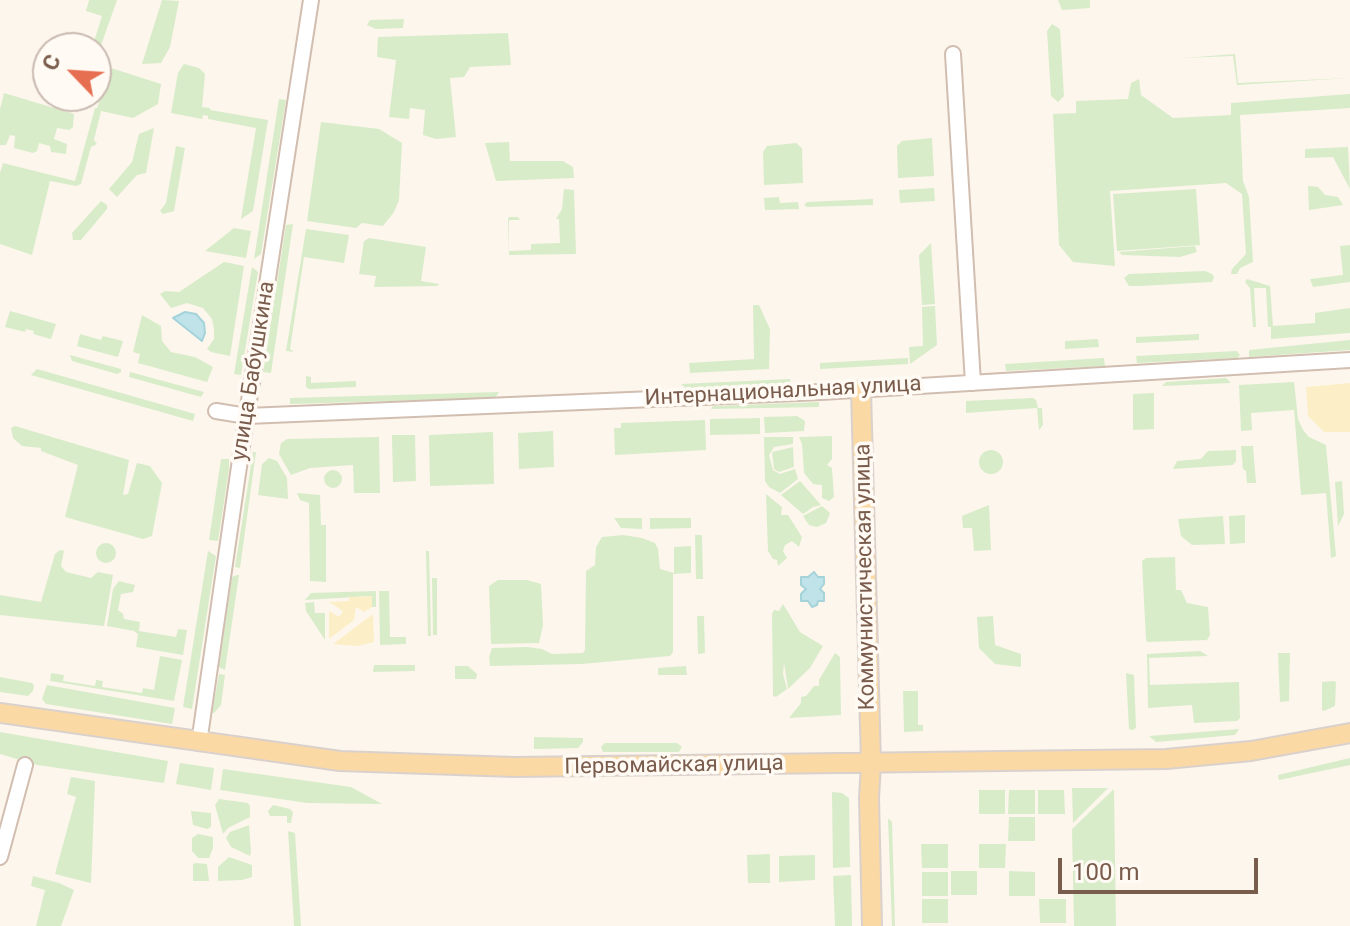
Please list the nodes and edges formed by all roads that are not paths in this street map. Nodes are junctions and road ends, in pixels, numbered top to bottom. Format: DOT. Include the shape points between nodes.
graph roads {
  1 [pos="311,0"];
  2 [pos="953,54"];
  3 [pos="1350,360"];
  4 [pos="973,383"];
  5 [pos="861,390"];
  6 [pos="216,411"];
  7 [pos="247,416"];
  8 [pos="0,713"];
  9 [pos="1350,733"];
  10 [pos="199,743"];
  11 [pos="871,764"];
  12 [pos="25,765"];
  13 [pos="0,857"];
  14 [pos="872,926"];
  15 [pos="882,926"];
  1 -- 7 [label="street, улица Бабушкина"];
  2 -- 4 [label="street"];
  3 -- 4 [label="street, Интернациональная улица"];
  4 -- 5 [label="street, Интернациональная улица"];
  5 -- 7 [label="street, Интернациональная улица"];
  5 -- 11 [label="main road, Коммунистическая улица"];
  6 -- 7 [label="street, Интернациональная улица"];
  7 -- 10 [label="street, улица Бабушкина"];
  8 -- 10 [label="main road, Первомайская улица"];
  9 -- 11 [label="main road, Первомайская улица" via="1166,759"];
  10 -- 11 [label="main road, Первомайская улица" via="386,764"];
  11 -- 14 [label="main road, Коммунистическая улица"];
  11 -- 15 [label="main road, Коммунистическая улица" via="878,798"];
  12 -- 13 [label="street"];
}
